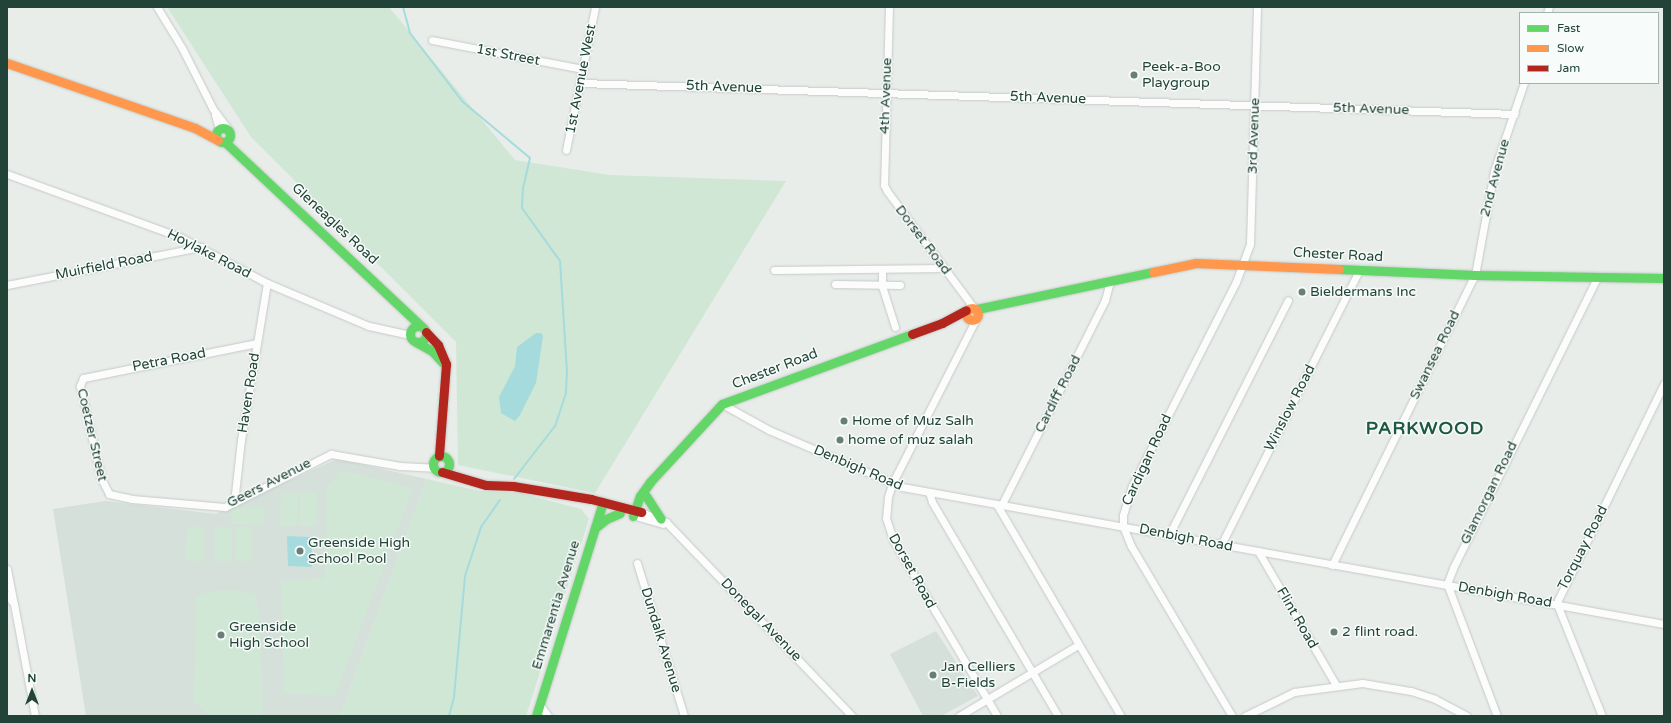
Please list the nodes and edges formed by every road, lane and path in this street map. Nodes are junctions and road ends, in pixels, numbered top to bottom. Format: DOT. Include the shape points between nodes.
graph roads {
  1 [pos="157,7"];
  2 [pos="595,7"];
  3 [pos="889,7"];
  4 [pos="1257,7"];
  5 [pos="432,40"];
  6 [pos="7,63"];
  7 [pos="583,69"];
  8 [pos="581,82"];
  9 [pos="1524,84"];
  10 [pos="886,93"];
  11 [pos="1255,105"];
  12 [pos="1514,114"];
  13 [pos="223,134"];
  14 [pos="566,150"];
  15 [pos="7,174"];
  16 [pos="884,184"];
  17 [pos="201,247"];
  18 [pos="1244,264"];
  19 [pos="944,268"];
  20 [pos="882,269"];
  21 [pos="774,270"];
  22 [pos="1359,271"];
  23 [pos="1475,275"];
  24 [pos="1597,278"];
  25 [pos="1664,278"];
  26 [pos="1110,281"];
  27 [pos="267,284"];
  28 [pos="835,284"];
  29 [pos="7,285"];
  30 [pos="900,285"];
  31 [pos="882,286"];
  32 [pos="1288,300"];
  33 [pos="408,313"];
  34 [pos="972,313"];
  35 [pos="895,327"];
  36 [pos="423,329"];
  37 [pos="412,335"];
  38 [pos="257,343"];
  39 [pos="445,368"];
  40 [pos="82,379"];
  41 [pos="1664,384"];
  42 [pos="722,404"];
  43 [pos="439,456"];
  44 [pos="449,462"];
  45 [pos="438,470"];
  46 [pos="459,477"];
  47 [pos="892,484"];
  48 [pos="105,491"];
  49 [pos="929,492"];
  50 [pos="642,498"];
  51 [pos="234,503"];
  52 [pos="602,505"];
  53 [pos="614,505"];
  54 [pos="999,506"];
  55 [pos="620,513"];
  56 [pos="637,514"];
  57 [pos="661,519"];
  58 [pos="668,525"];
  59 [pos="1123,526"];
  60 [pos="594,530"];
  61 [pos="1169,535"];
  62 [pos="1222,545"];
  63 [pos="1258,551"];
  64 [pos="637,564"];
  65 [pos="1332,565"];
  66 [pos="7,569"];
  67 [pos="1447,584"];
  68 [pos="7,595"];
  69 [pos="14,604"];
  70 [pos="1557,604"];
  71 [pos="1664,624"];
  72 [pos="1078,645"];
  73 [pos="1032,673"];
  74 [pos="1336,685"];
  75 [pos="987,699"];
  76 [pos="540,704"];
  77 [pos="35,716"];
  78 [pos="536,716"];
  79 [pos="548,716"];
  80 [pos="684,716"];
  81 [pos="852,716"];
  82 [pos="958,716"];
  83 [pos="997,716"];
  84 [pos="1058,716"];
  85 [pos="1120,716"];
  86 [pos="1232,716"];
  87 [pos="1245,716"];
  88 [pos="1467,716"];
  89 [pos="1497,716"];
  90 [pos="1602,716"];
  1 -- 13 [label="street" via="182,48"];
  2 -- 7 [label="street, 1st Avenue West"];
  3 -- 10 [label="street, 4th Avenue"];
  4 -- 11 [label="street, 3rd Avenue"];
  5 -- 7 [label="street, 1st Street"];
  6 -- 13 [label="street" via="195,128"];
  7 -- 8 [label="street, 1st Avenue West"];
  8 -- 10 [label="street, 5th Avenue"];
  8 -- 14 [label="street, 1st Avenue West"];
  9 -- 12 [label="street, 2nd Avenue"];
  10 -- 11 [label="street, 5th Avenue"];
  10 -- 16 [label="street, 4th Avenue"];
  11 -- 12 [label="street, 5th Avenue"];
  11 -- 18 [label="street, 3rd Avenue" via="1250,244"];
  12 -- 23 [label="street, 2nd Avenue" via="1494,172"];
  13 -- 33 [label="street, Gleneagles Road" via="242,156"];
  15 -- 17 [label="street, Hoylake Road" via="173,234"];
  16 -- 19 [label="street, Dorset Road"];
  17 -- 27 [label="street, Hoylake Road"];
  17 -- 29 [label="street, Muirfield Road"];
  18 -- 22 [label="street, Chester Road"];
  18 -- 26 [label="street, Chester Road" via="1181,265"];
  18 -- 59 [label="street, Cardigan Road" via="1132,486 1123,508"];
  19 -- 20 [label="street"];
  19 -- 34 [label="street, Dorset Road" via="963,294"];
  20 -- 21 [label="street"];
  20 -- 31 [label="street"];
  22 -- 23 [label="street, Chester Road"];
  22 -- 62 [label="street, Winslow Road"];
  23 -- 24 [label="street, Chester Road"];
  23 -- 65 [label="street, Swansea Road"];
  24 -- 25 [label="street, Chester Road"];
  24 -- 67 [label="street, Glamorgan Road"];
  26 -- 34 [label="street, Chester Road"];
  26 -- 54 [label="street, Cardiff Road" via="1105,300"];
  27 -- 37 [label="street, Hoylake Road" via="369,326"];
  27 -- 38 [label="street, Haven Road"];
  28 -- 31 [label="street"];
  30 -- 31 [label="street"];
  31 -- 35 [label="street"];
  32 -- 61 [label="street"];
  33 -- 36 [label="street, Gleneagles Road"];
  33 -- 37 [label="street"];
  34 -- 42 [label="street, Chester Road"];
  34 -- 47 [label="street, Dorset Road" via="969,333"];
  36 -- 37 [label="street" via="416,326"];
  36 -- 37 [label="street" via="424,339"];
  36 -- 39 [label="street, Gleneagles Road" via="443,353"];
  37 -- 39 [label="street" via="437,356"];
  38 -- 40 [label="street, Petra Road"];
  38 -- 51 [label="street, Haven Road"];
  39 -- 43 [label="street, Gleneagles Road"];
  40 -- 48 [label="street, Coetzer Street" via="80,386"];
  41 -- 70 [label="street, Torquay Road" via="1559,594"];
  42 -- 47 [label="street, Denbigh Road" via="770,430"];
  42 -- 50 [label="street, Chester Road" via="691,435 648,486"];
  43 -- 44 [label="street"];
  43 -- 45 [label="street" via="433,462"];
  44 -- 45 [label="street" via="447,470"];
  44 -- 46 [label="street"];
  45 -- 46 [label="street"];
  45 -- 51 [label="street, Geers Avenue" via="331,454"];
  46 -- 52 [label="street" via="486,485 513,486 557,493"];
  47 -- 49 [label="street, Denbigh Road"];
  47 -- 75 [label="street, Dorset Road" via="886,511 893,540"];
  48 -- 51 [label="street, Geers Avenue" via="118,498 207,507 220,508"];
  49 -- 54 [label="street, Denbigh Road"];
  49 -- 73 [label="street" via="932,502"];
  50 -- 53 [label="street"];
  50 -- 56 [label="street, Chester Road"];
  50 -- 57 [label="street"];
  52 -- 53 [label="street"];
  52 -- 55 [label="street"];
  52 -- 60 [label="street, Emmarentia Avenue"];
  53 -- 56 [label="street"];
  54 -- 59 [label="street, Denbigh Road"];
  54 -- 72 [label="street"];
  55 -- 56 [label="street"];
  55 -- 60 [label="street" via="606,518"];
  56 -- 57 [label="street, Donegal Avenue"];
  56 -- 58 [label="street"];
  57 -- 58 [label="street, Donegal Avenue"];
  58 -- 81 [label="street, Donegal Avenue"];
  59 -- 61 [label="street, Denbigh Road"];
  59 -- 86 [label="street, Cardigan Road" via="1131,546"];
  60 -- 76 [label="street, Emmarentia Avenue"];
  61 -- 62 [label="street, Denbigh Road"];
  62 -- 63 [label="street, Denbigh Road"];
  63 -- 65 [label="street, Denbigh Road"];
  63 -- 74 [label="street, Flint Road"];
  64 -- 80 [label="street, Dundalk Avenue"];
  65 -- 67 [label="street, Denbigh Road"];
  66 -- 69 [label="street"];
  67 -- 70 [label="street, Denbigh Road"];
  67 -- 89 [label="street"];
  68 -- 69 [label="street"];
  69 -- 77 [label="street"];
  70 -- 71 [label="street, Denbigh Road"];
  70 -- 90 [label="street, Torquay Road"];
  72 -- 73 [label="street"];
  72 -- 85 [label="street"];
  73 -- 75 [label="street"];
  73 -- 84 [label="street"];
  74 -- 87 [label="street" via="1294,692"];
  74 -- 88 [label="street" via="1362,683 1411,691 1435,699"];
  75 -- 82 [label="street"];
  75 -- 83 [label="street, Dorset Road"];
  76 -- 78 [label="street, Emmarentia Avenue"];
  76 -- 79 [label="street"];
}
